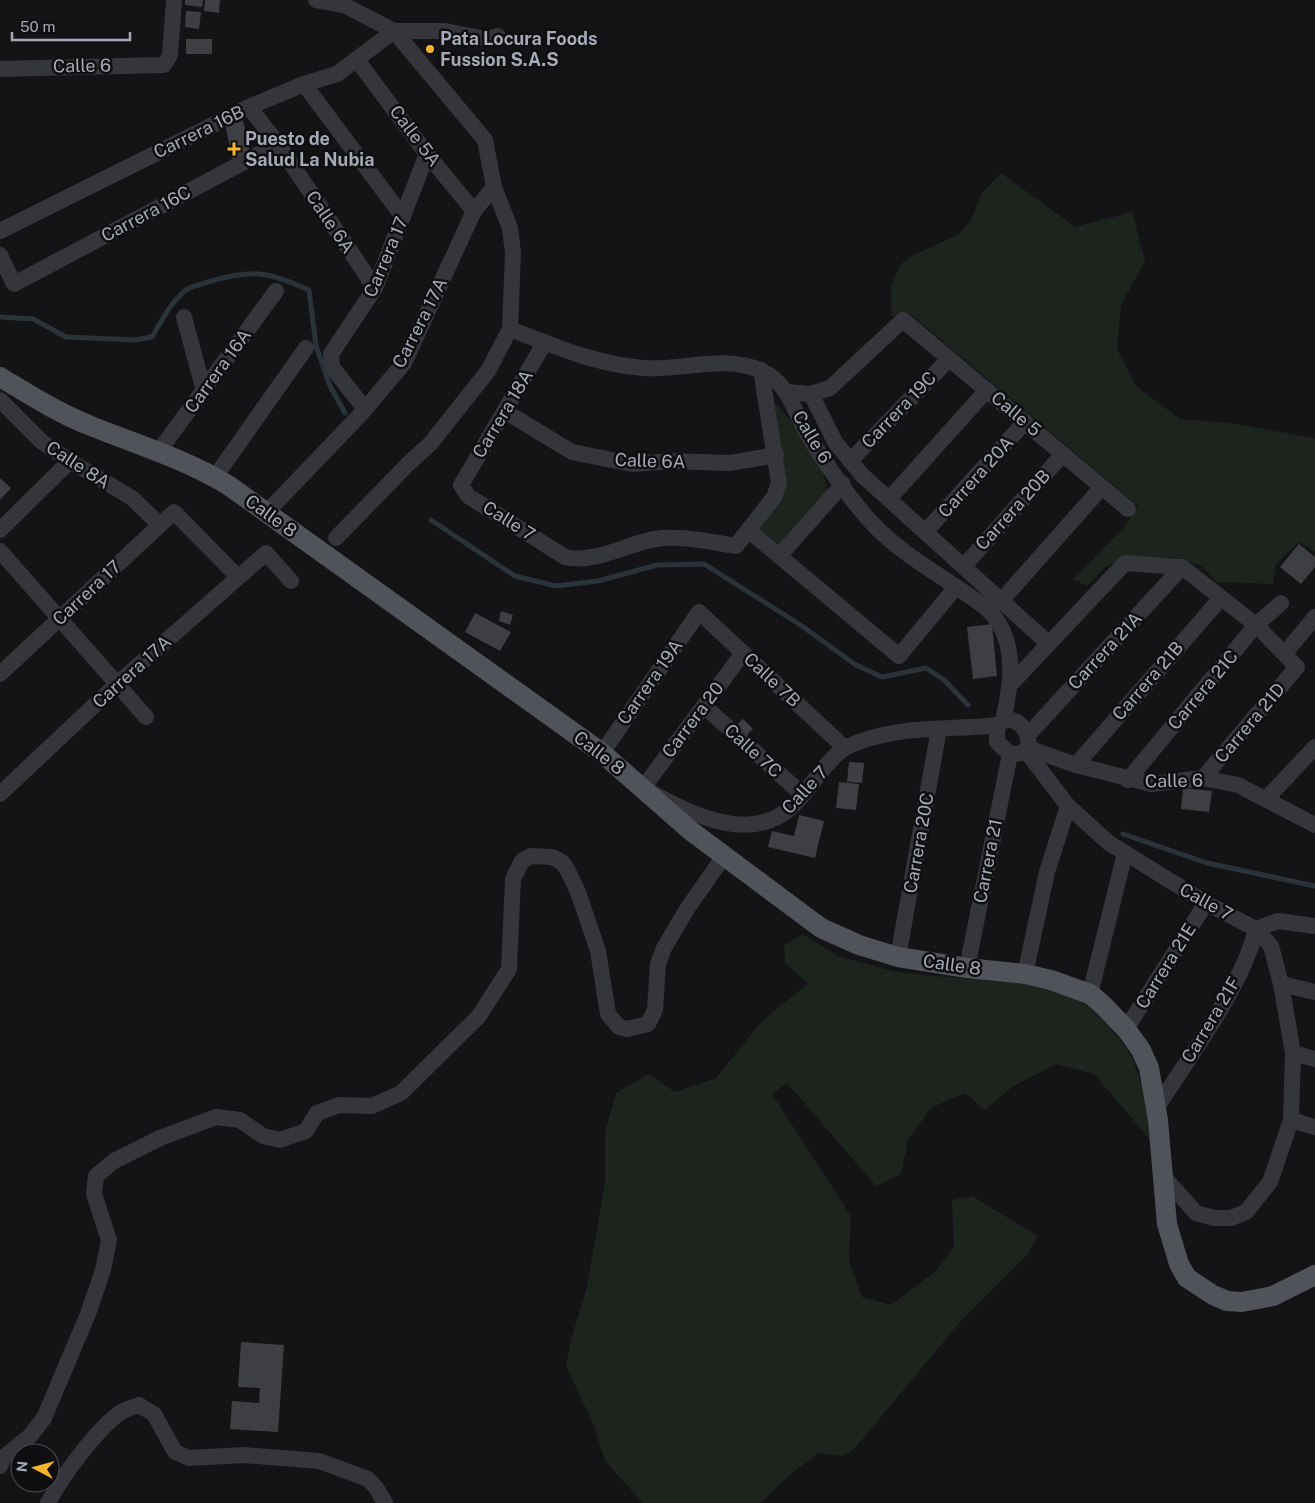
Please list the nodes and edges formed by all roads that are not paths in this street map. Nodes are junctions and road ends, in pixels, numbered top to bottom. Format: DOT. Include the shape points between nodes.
graph roads {
  1 [pos="174,0"];
  2 [pos="316,0"];
  3 [pos="394,30"];
  4 [pos="498,36"];
  5 [pos="357,60"];
  6 [pos="0,69"];
  7 [pos="304,84"];
  8 [pos="249,107"];
  9 [pos="278,144"];
  10 [pos="427,154"];
  11 [pos="494,187"];
  12 [pos="474,211"];
  13 [pos="403,217"];
  14 [pos="0,232"];
  15 [pos="0,255"];
  16 [pos="375,288"];
  17 [pos="276,291"];
  18 [pos="184,317"];
  19 [pos="510,329"];
  20 [pos="545,342"];
  21 [pos="306,348"];
  22 [pos="949,358"];
  23 [pos="761,370"];
  24 [pos="0,377"];
  25 [pos="987,390"];
  26 [pos="204,391"];
  27 [pos="786,392"];
  28 [pos="811,394"];
  29 [pos="0,400"];
  30 [pos="363,412"];
  31 [pos="506,412"];
  32 [pos="1025,422"];
  33 [pos="159,451"];
  34 [pos="1063,454"];
  35 [pos="776,455"];
  36 [pos="70,461"];
  37 [pos="850,461"];
  38 [pos="215,477"];
  39 [pos="843,484"];
  40 [pos="461,485"];
  41 [pos="1102,487"];
  42 [pos="889,499"];
  43 [pos="1128,509"];
  44 [pos="267,512"];
  45 [pos="160,525"];
  46 [pos="0,530"];
  47 [pos="748,530"];
  48 [pos="926,531"];
  49 [pos="336,538"];
  50 [pos="0,551"];
  51 [pos="780,555"];
  52 [pos="964,566"];
  53 [pos="1182,568"];
  54 [pos="238,577"];
  55 [pos="290,581"];
  56 [pos="956,587"];
  57 [pos="1221,598"];
  58 [pos="1001,601"];
  59 [pos="1281,603"];
  60 [pos="699,612"];
  61 [pos="1315,617"];
  62 [pos="59,618"];
  63 [pos="1256,625"];
  64 [pos="1048,643"];
  65 [pos="1285,652"];
  66 [pos="743,653"];
  67 [pos="0,674"];
  68 [pos="117,684"];
  69 [pos="1009,691"];
  70 [pos="704,706"];
  71 [pos="146,717"];
  72 [pos="940,729"];
  73 [pos="967,729"];
  74 [pos="1017,734"];
  75 [pos="997,742"];
  76 [pos="1315,747"];
  77 [pos="845,748"];
  78 [pos="602,753"];
  79 [pos="1010,754"];
  80 [pos="1076,765"];
  81 [pos="1203,778"];
  82 [pos="1128,780"];
  83 [pos="643,788"];
  84 [pos="0,794"];
  85 [pos="803,795"];
  86 [pos="1267,798"];
  87 [pos="1068,806"];
  88 [pos="1315,825"];
  89 [pos="1125,853"];
  90 [pos="724,856"];
  91 [pos="1206,903"];
  92 [pos="1315,926"];
  93 [pos="1256,929"];
  94 [pos="898,957"];
  95 [pos="966,968"];
  96 [pos="1026,974"];
  97 [pos="1281,984"];
  98 [pos="1315,992"];
  99 [pos="1090,994"];
  100 [pos="1126,1029"];
  101 [pos="1292,1053"];
  102 [pos="1315,1059"];
  103 [pos="1157,1113"];
  104 [pos="1291,1120"];
  105 [pos="1315,1126"];
  106 [pos="1164,1177"];
  107 [pos="1315,1275"];
  108 [pos="0,1466"];
  109 [pos="48,1503"];
  110 [pos="385,1503"];
  1 -- 6 [label="street, Calle 6" via="170,56 164,65"];
  2 -- 3 [label="street" via="344,5"];
  3 -- 4 [label="street" via="445,31 486,39"];
  3 -- 5 [label="street, Carrera 16B"];
  3 -- 11 [label="street" via="486,140"];
  5 -- 7 [label="street, Carrera 16B" via="337,74"];
  5 -- 10 [label="street, Calle 5A"];
  7 -- 8 [label="street, Carrera 16B"];
  7 -- 13 [label="street"];
  8 -- 9 [label="street, Calle 6A"];
  8 -- 14 [label="street, Carrera 16B"];
  9 -- 15 [label="street, Carrera 16C" via="14,284"];
  9 -- 16 [label="street, Calle 6A"];
  10 -- 12 [label="street, Calle 5A"];
  10 -- 13 [label="street, Carrera 17"];
  11 -- 12 [label="street, Carrera 17A"];
  11 -- 19 [label="street" via="510,228 513,253"];
  12 -- 30 [label="street, Carrera 17A" via="404,363"];
  13 -- 16 [label="street, Carrera 17"];
  16 -- 30 [label="street, Carrera 17" via="331,354 332,367"];
  17 -- 26 [label="street, Carrera 16A"];
  18 -- 26 [label="street"];
  19 -- 20 [label="street, Calle 6"];
  19 -- 49 [label="street" via="488,372 454,418"];
  20 -- 23 [label="street, Calle 6" via="592,360 622,365 667,368 720,361"];
  20 -- 31 [label="street, Carrera 18A"];
  21 -- 38 [label="street"];
  22 -- 25 [label="street, Calle 5"];
  22 -- 28 [label="street, Calle 5" via="903,320 830,388"];
  22 -- 37 [label="street, Carrera 19C"];
  23 -- 27 [label="street, Calle 6" via="776,378"];
  23 -- 35 [label="street"];
  24 -- 33 [label="main road, Calle 8" via="65,415"];
  25 -- 32 [label="street, Calle 5"];
  25 -- 42 [label="street"];
  26 -- 33 [label="street, Carrera 16A"];
  27 -- 28 [label="street"];
  27 -- 39 [label="street, Calle 6" via="809,437"];
  28 -- 37 [label="street" via="831,436"];
  29 -- 36 [label="street, Calle 8A" via="42,442"];
  30 -- 44 [label="street, Carrera 17A"];
  31 -- 35 [label="street, Calle 6A" via="572,452 632,464 672,461 730,463"];
  31 -- 40 [label="street, Carrera 18A"];
  32 -- 34 [label="street, Calle 5"];
  32 -- 48 [label="street, Carrera 20A"];
  33 -- 38 [label="main road, Calle 8"];
  34 -- 41 [label="street, Calle 5"];
  34 -- 52 [label="street, Carrera 20B"];
  35 -- 47 [label="street" via="779,484 774,497"];
  36 -- 45 [label="street, Calle 8A" via="132,498"];
  36 -- 46 [label="street"];
  37 -- 42 [label="street"];
  38 -- 44 [label="main road, Calle 8"];
  39 -- 51 [label="street"];
  39 -- 56 [label="street, Calle 6" via="871,522"];
  40 -- 47 [label="street, Calle 7" via="468,496 565,557 575,559 586,559 658,539 736,546"];
  41 -- 43 [label="street, Calle 5"];
  41 -- 58 [label="street"];
  42 -- 48 [label="street"];
  44 -- 78 [label="main road, Calle 8"];
  45 -- 54 [label="street, Carrera 17" via="174,512"];
  45 -- 62 [label="street, Carrera 17"];
  47 -- 51 [label="street"];
  48 -- 52 [label="street"];
  50 -- 62 [label="street"];
  51 -- 56 [label="street" via="899,656"];
  52 -- 58 [label="street"];
  53 -- 57 [label="street"];
  53 -- 64 [label="street" via="1125,563"];
  53 -- 74 [label="street, Carrera 21A"];
  54 -- 55 [label="street, Carrera 17A" via="266,553"];
  54 -- 68 [label="street, Carrera 17A"];
  56 -- 69 [label="street, Calle 6" via="986,607 999,624 1010,655"];
  57 -- 63 [label="street"];
  57 -- 80 [label="street, Carrera 21B"];
  58 -- 64 [label="street"];
  59 -- 63 [label="street, Carrera 21C"];
  60 -- 66 [label="street, Calle 7B"];
  60 -- 78 [label="street, Carrera 19A"];
  61 -- 65 [label="street"];
  62 -- 67 [label="street, Carrera 17"];
  62 -- 68 [label="street"];
  63 -- 65 [label="street"];
  63 -- 82 [label="street, Carrera 21C"];
  64 -- 69 [label="street"];
  65 -- 81 [label="street, Carrera 21D" via="1296,667"];
  66 -- 70 [label="street, Carrera 20"];
  66 -- 77 [label="street, Calle 7B"];
  68 -- 71 [label="street"];
  68 -- 84 [label="street, Carrera 17A"];
  69 -- 74 [label="street, Calle 6"];
  70 -- 83 [label="street, Carrera 20"];
  70 -- 85 [label="street, Calle 7C"];
  72 -- 73 [label="street, Calle 7"];
  72 -- 77 [label="street, Calle 7" via="908,729"];
  72 -- 94 [label="street, Carrera 20C"];
  73 -- 74 [label="street, Calle 7"];
  73 -- 75 [label="street, Calle 7"];
  74 -- 75 [label="street"];
  74 -- 79 [label="street" via="1021,755"];
  74 -- 80 [label="street, Calle 6"];
  74 -- 87 [label="street, Calle 7"];
  75 -- 79 [label="street, Calle 7"];
  76 -- 86 [label="street"];
  77 -- 85 [label="street, Calle 7"];
  78 -- 83 [label="main road, Calle 8"];
  79 -- 95 [label="street, Carrera 21"];
  80 -- 82 [label="street, Calle 6"];
  81 -- 82 [label="street, Calle 6" via="1150,784"];
  81 -- 86 [label="street, Calle 6" via="1238,785"];
  83 -- 85 [label="street, Calle 7" via="677,806 745,826 780,818"];
  83 -- 90 [label="main road, Calle 8"];
  86 -- 88 [label="street, Calle 6"];
  87 -- 89 [label="street, Calle 7"];
  87 -- 96 [label="street" via="1047,872"];
  89 -- 91 [label="street, Calle 7"];
  89 -- 99 [label="street"];
  90 -- 94 [label="main road, Calle 8" via="821,928 859,945"];
  90 -- 108 [label="street" via="664,948 658,964 655,1010 648,1024 627,1029 614,1022 608,1014 593,934 568,870 552,856 530,856 522,862 513,879 509,969 479,1016 401,1094 372,1106 339,1105 317,1113 306,1131 280,1140 263,1136 240,1120 216,1117 160,1138 114,1161 96,1176 94,1194 109,1240 88,1314 44,1418 30,1436 4,1457"];
  91 -- 93 [label="street, Calle 7"];
  91 -- 100 [label="street, Carrera 21E"];
  92 -- 93 [label="street" via="1278,921"];
  93 -- 97 [label="street" via="1271,946"];
  93 -- 103 [label="street, Carrera 21F" via="1252,947 1233,984"];
  94 -- 95 [label="main road, Calle 8"];
  95 -- 96 [label="main road, Calle 8"];
  96 -- 99 [label="main road, Calle 8"];
  97 -- 98 [label="street"];
  97 -- 101 [label="street"];
  99 -- 100 [label="main road, Calle 8"];
  100 -- 103 [label="main road, Calle 8" via="1149,1068"];
  101 -- 102 [label="street"];
  101 -- 104 [label="street"];
  103 -- 106 [label="main road, Calle 8"];
  104 -- 105 [label="street"];
  104 -- 106 [label="street" via="1270,1182 1246,1212 1231,1218 1196,1213"];
  106 -- 107 [label="main road, Calle 8" via="1172,1246 1187,1278 1198,1288 1227,1301 1256,1301"];
  109 -- 110 [label="street" via="57,1486 104,1428 122,1411 139,1405 154,1414 175,1452 189,1458 244,1455 319,1462 368,1479"];
}
